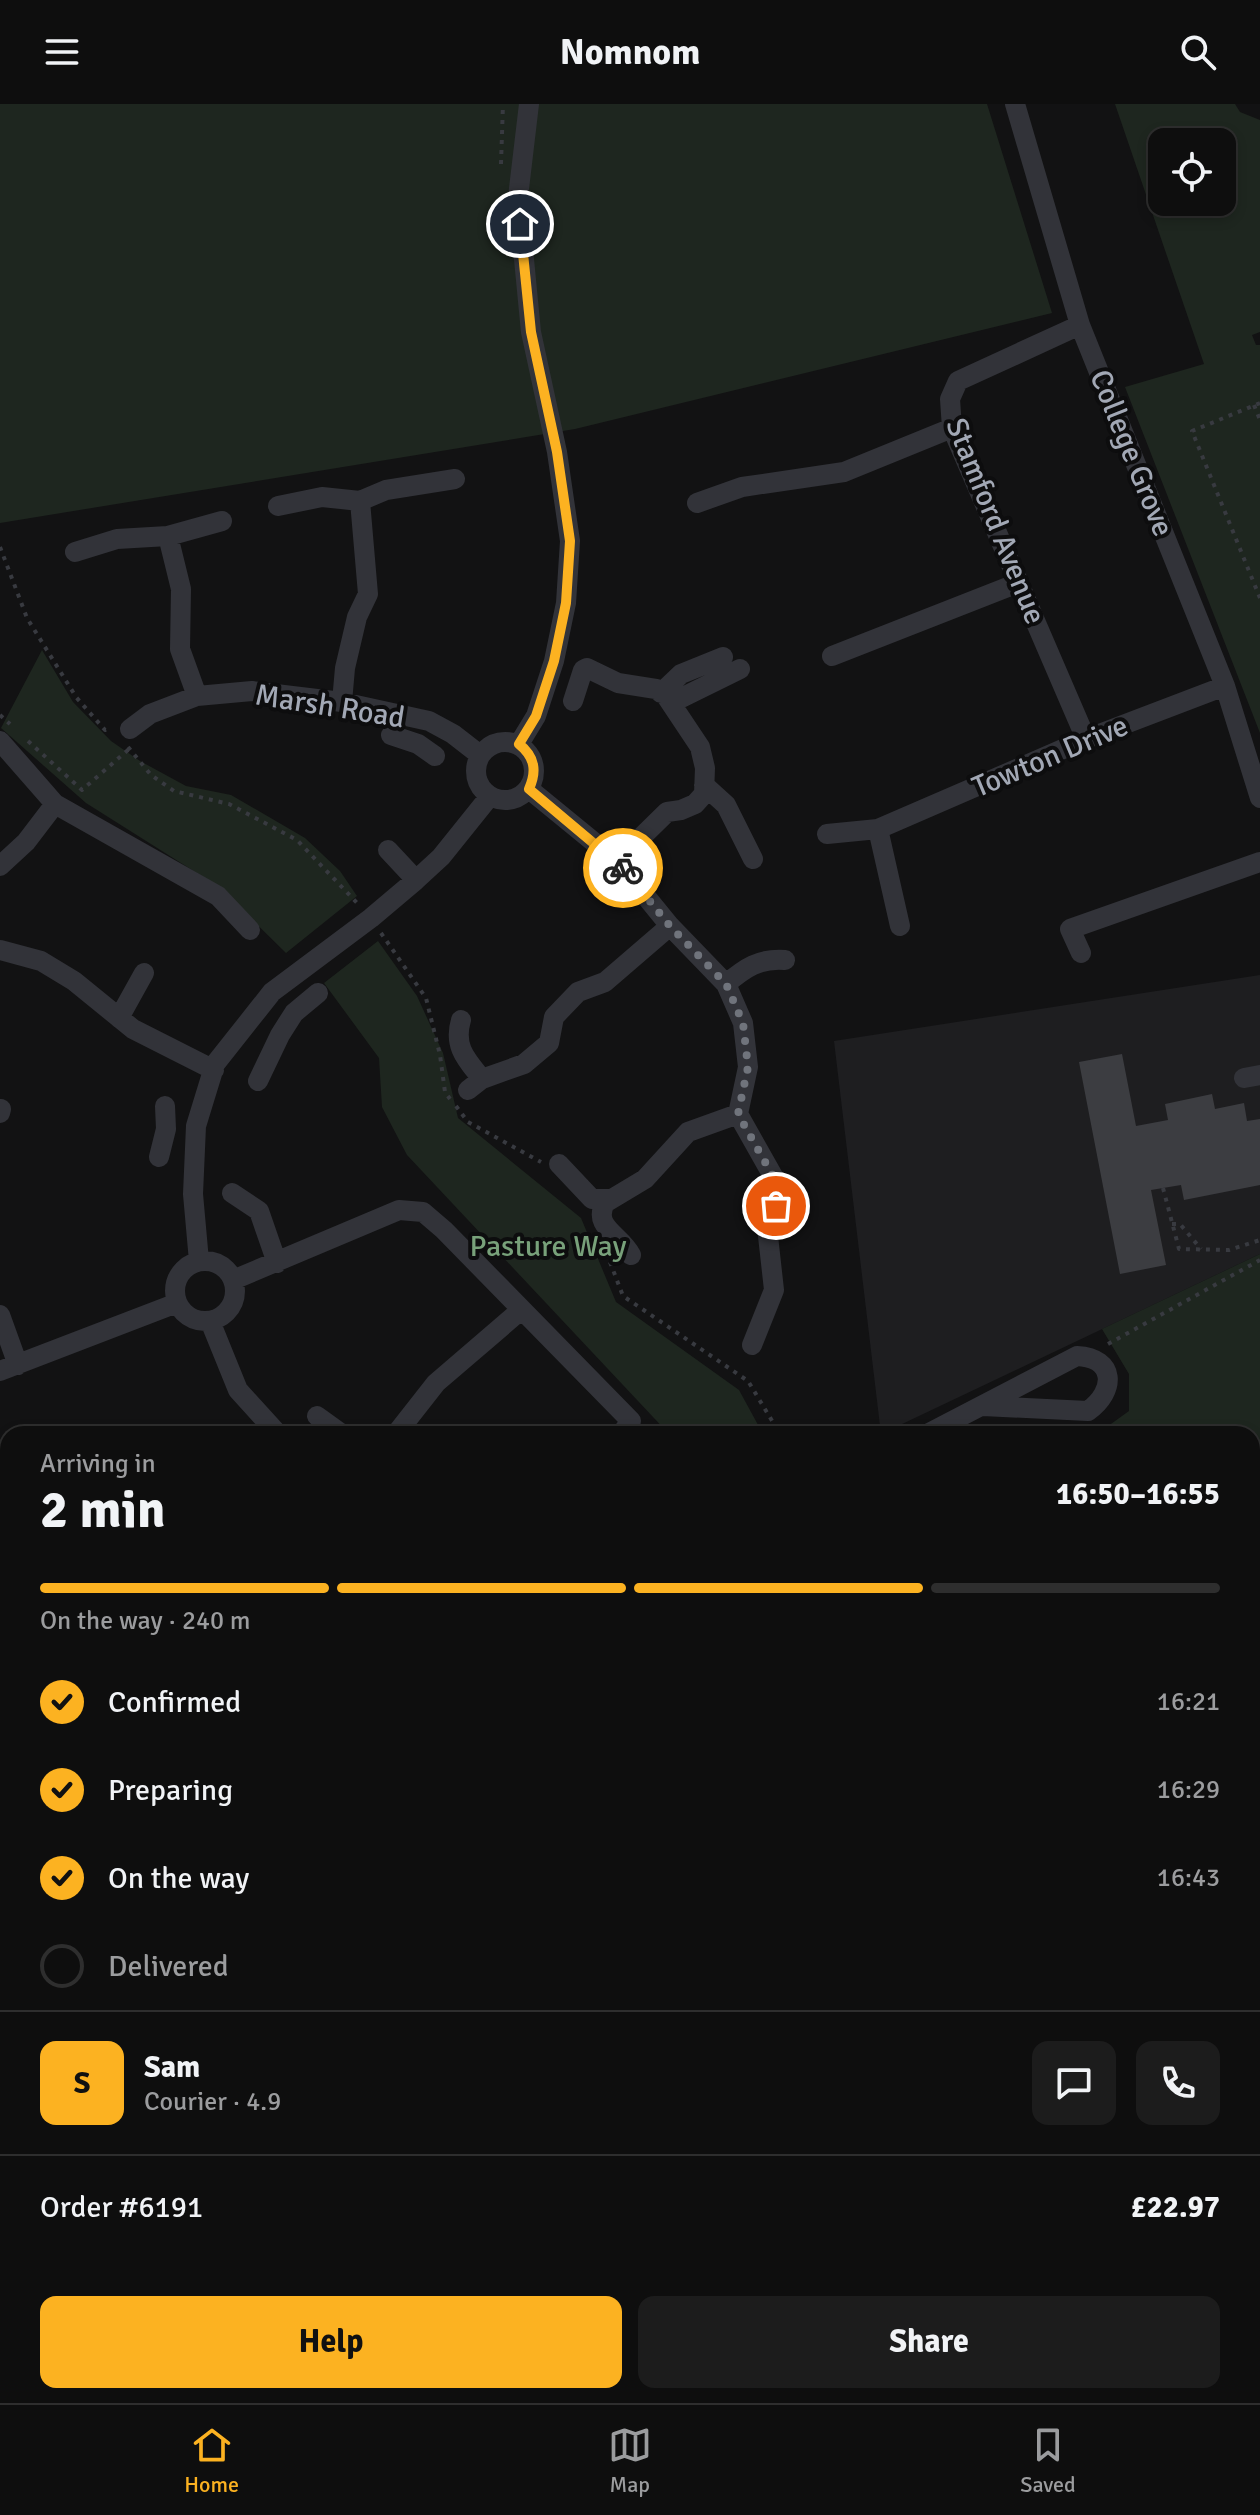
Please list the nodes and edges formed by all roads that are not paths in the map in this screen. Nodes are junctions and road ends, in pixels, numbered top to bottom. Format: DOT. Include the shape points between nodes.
graph roads {
  1 [pos="1015,104"];
  2 [pos="526,111"];
  3 [pos="1080,325"];
  4 [pos="952,428"];
  5 [pos="455,479"];
  6 [pos="360,501"];
  7 [pos="694,505"];
  8 [pos="278,506"];
  9 [pos="222,521"];
  10 [pos="168,536"];
  11 [pos="75,552"];
  12 [pos="1018,583"];
  13 [pos="829,656"];
  14 [pos="1225,686"];
  15 [pos="197,696"];
  16 [pos="666,698"];
  17 [pos="573,701"];
  18 [pos="342,702"];
  19 [pos="429,721"];
  20 [pos="6,733"];
  21 [pos="391,735"];
  22 [pos="126,736"];
  23 [pos="1086,739"];
  24 [pos="519,744"];
  25 [pos="480,755"];
  26 [pos="704,785"];
  27 [pos="529,789"];
  28 [pos="1259,790"];
  29 [pos="490,796"];
  30 [pos="55,804"];
  31 [pos="878,829"];
  32 [pos="827,834"];
  33 [pos="398,851"];
  34 [pos="753,859"];
  35 [pos="617,861"];
  36 [pos="1260,862"];
  37 [pos="0,866"];
  38 [pos="416,880"];
  39 [pos="670,926"];
  40 [pos="250,930"];
  41 [pos="899,930"];
  42 [pos="1081,953"];
  43 [pos="2,954"];
  44 [pos="773,955"];
  45 [pos="144,973"];
  46 [pos="283,983"];
  47 [pos="726,984"];
  48 [pos="318,993"];
  49 [pos="301,1007"];
  50 [pos="119,1018"];
  51 [pos="461,1020"];
  52 [pos="214,1070"];
  53 [pos="258,1081"];
  54 [pos="165,1106"];
  55 [pos="738,1114"];
  56 [pos="165,1133"];
  57 [pos="195,1137"];
  58 [pos="159,1157"];
  59 [pos="559,1164"];
  60 [pos="232,1193"];
  61 [pos="609,1199"];
  62 [pos="631,1255"];
  63 [pos="199,1261"];
  64 [pos="277,1263"];
  65 [pos="233,1280"];
  66 [pos="177,1303"];
  67 [pos="521,1310"];
  68 [pos="0,1315"];
  69 [pos="210,1321"];
  70 [pos="752,1345"];
  71 [pos="9,1368"];
  72 [pos="983,1406"];
  73 [pos="317,1416"];
  74 [pos="271,1426"];
  75 [pos="331,1426"];
  76 [pos="402,1426"];
  77 [pos="627,1426"];
  78 [pos="943,1426"];
  1 -- 3 [label="street, College Grove"];
  2 -- 24 [label="street" via="518,197 531,332 570,541 566,603 554,661 536,716"];
  3 -- 4 [label="street, Stamford Avenue" via="958,381 950,399"];
  3 -- 14 [label="street, College Grove"];
  4 -- 7 [label="street" via="844,472 742,487"];
  4 -- 12 [label="street, Stamford Avenue"];
  5 -- 6 [label="street" via="386,490"];
  6 -- 8 [label="street" via="322,497"];
  6 -- 18 [label="street" via="368,594 357,617"];
  9 -- 10 [label="street"];
  10 -- 11 [label="street" via="117,539"];
  10 -- 15 [label="street" via="181,589 180,649"];
  12 -- 13 [label="street"];
  12 -- 23 [label="street, Stamford Avenue"];
  14 -- 23 [label="street, Towton Drive"];
  14 -- 28 [label="street, College Grove"];
  15 -- 18 [label="street, Marsh Road" via="252,691"];
  15 -- 22 [label="street, Marsh Road" via="150,714"];
  16 -- 16 [label="street" via="681,674 731,663"];
  16 -- 17 [label="street" via="656,689 618,683 587,668"];
  16 -- 26 [label="street" via="700,747"];
  18 -- 19 [label="street, Marsh Road"];
  19 -- 21 [label="street" via="427,750"];
  19 -- 25 [label="street, Marsh Road"];
  20 -- 30 [label="street" via="27,772"];
  23 -- 31 [label="street, Towton Drive"];
  24 -- 25 [label="street" via="498,742"];
  24 -- 27 [label="street" via="534,766"];
  25 -- 29 [label="street" via="477,780"];
  26 -- 34 [label="street" via="726,805"];
  26 -- 35 [label="street" via="695,804 667,812"];
  27 -- 29 [label="street" via="511,800"];
  27 -- 35 [label="street"];
  29 -- 38 [label="street"];
  30 -- 37 [label="street"];
  30 -- 40 [label="street" via="218,896"];
  31 -- 32 [label="street, Towton Drive"];
  31 -- 41 [label="street"];
  33 -- 38 [label="street"];
  35 -- 39 [label="street"];
  36 -- 42 [label="street" via="1070,929"];
  38 -- 46 [label="street"];
  39 -- 47 [label="street"];
  39 -- 51 [label="street" via="605,982 578,992 554,1017 549,1043 524,1064 475,1084 461,1053"];
  43 -- 50 [label="street" via="41,961"];
  44 -- 47 [label="street"];
  45 -- 50 [label="street"];
  46 -- 49 [label="street"];
  46 -- 52 [label="street"];
  47 -- 55 [label="street" via="743,1023 748,1067"];
  48 -- 49 [label="street"];
  49 -- 53 [label="street" via="280,1035"];
  50 -- 52 [label="street"];
  52 -- 57 [label="street"];
  54 -- 56 [label="street"];
  55 -- 61 [label="street" via="688,1132 645,1179"];
  55 -- 70 [label="street" via="778,1185 768,1236 774,1290"];
  56 -- 57 [label="street"];
  56 -- 58 [label="street"];
  57 -- 63 [label="street"];
  59 -- 61 [label="street" via="592,1199"];
  60 -- 64 [label="street" via="259,1211"];
  61 -- 62 [label="street" via="602,1208 604,1227"];
  63 -- 65 [label="street" via="223,1267"];
  63 -- 66 [label="street" via="178,1277"];
  64 -- 65 [label="street"];
  64 -- 67 [label="street" via="399,1210 423,1212"];
  65 -- 69 [label="street" via="232,1306"];
  66 -- 69 [label="street" via="190,1318"];
  66 -- 71 [label="street"];
  67 -- 76 [label="street" via="436,1383"];
  67 -- 77 [label="street" via="631,1421"];
  68 -- 71 [label="street"];
  69 -- 74 [label="street" via="238,1390"];
  72 -- 72 [label="street" via="1077,1356 1104,1367 1109,1382 1088,1411"];
  72 -- 78 [label="street"];
  73 -- 75 [label="street"];
}
